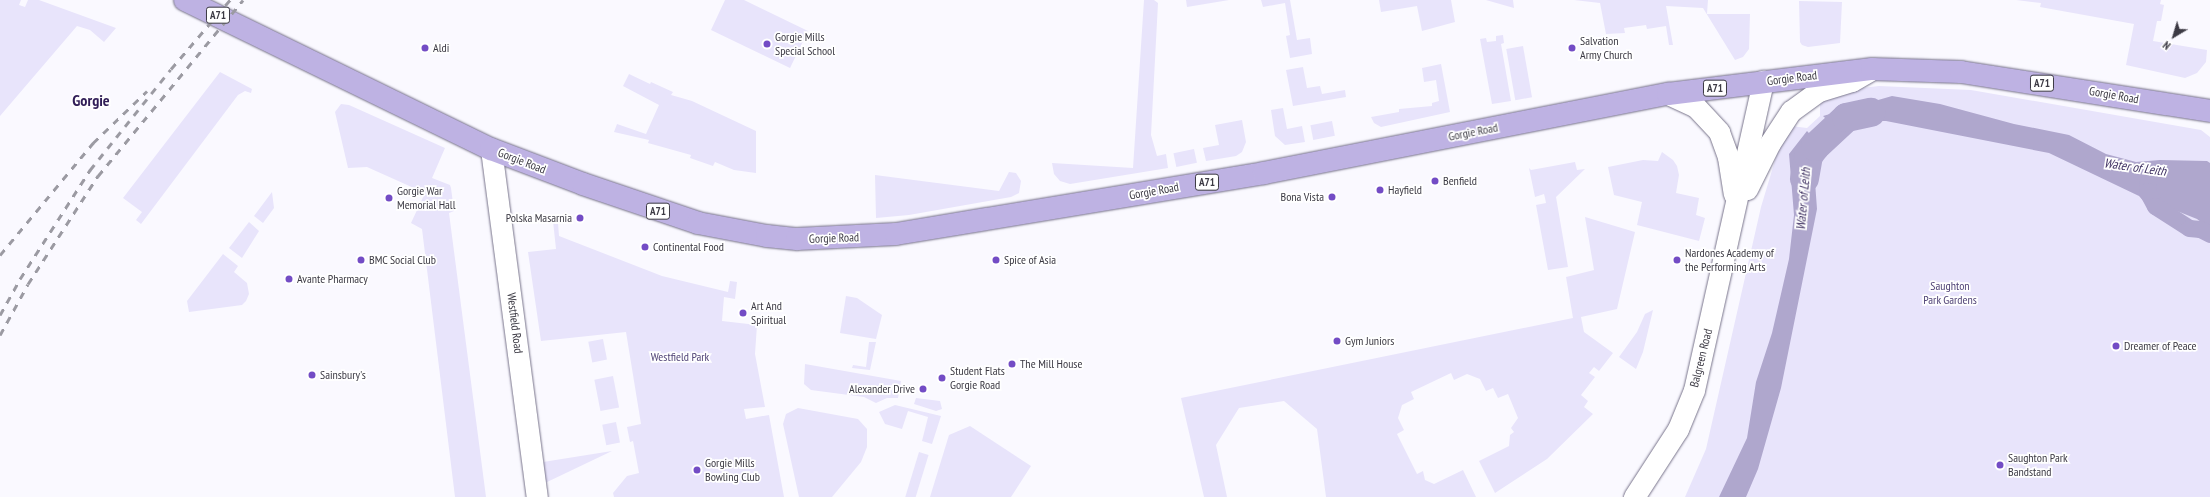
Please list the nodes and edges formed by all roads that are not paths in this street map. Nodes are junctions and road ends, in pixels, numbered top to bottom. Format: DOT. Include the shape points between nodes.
graph roads {
  1 [pos="185,0"];
  2 [pos="1872,69"];
  3 [pos="1763,81"];
  4 [pos="1668,94"];
  5 [pos="2210,111"];
  6 [pos="492,149"];
  7 [pos="1736,206"];
  8 [pos="537,497"];
  9 [pos="1634,497"];
  1 -- 6 [label="main road, Gorgie Road / A71"];
  2 -- 3 [label="main road, Gorgie Road / A71"];
  2 -- 5 [label="main road, Gorgie Road / A71" via="1961,72"];
  2 -- 7 [label="street" via="1852,81 1819,91 1791,111 1770,143"];
  3 -- 4 [label="main road, Gorgie Road / A71"];
  3 -- 7 [label="street, Balgreen Road"];
  4 -- 6 [label="main road, Gorgie Road / A71" via="1264,173 896,234 854,238 797,239 698,223 625,201"];
  4 -- 7 [label="street, Balgreen Road" via="1696,107 1719,132 1728,157"];
  6 -- 8 [label="street, Westfield Road"];
  7 -- 9 [label="street, Balgreen Road" via="1692,396 1674,436"];
}
